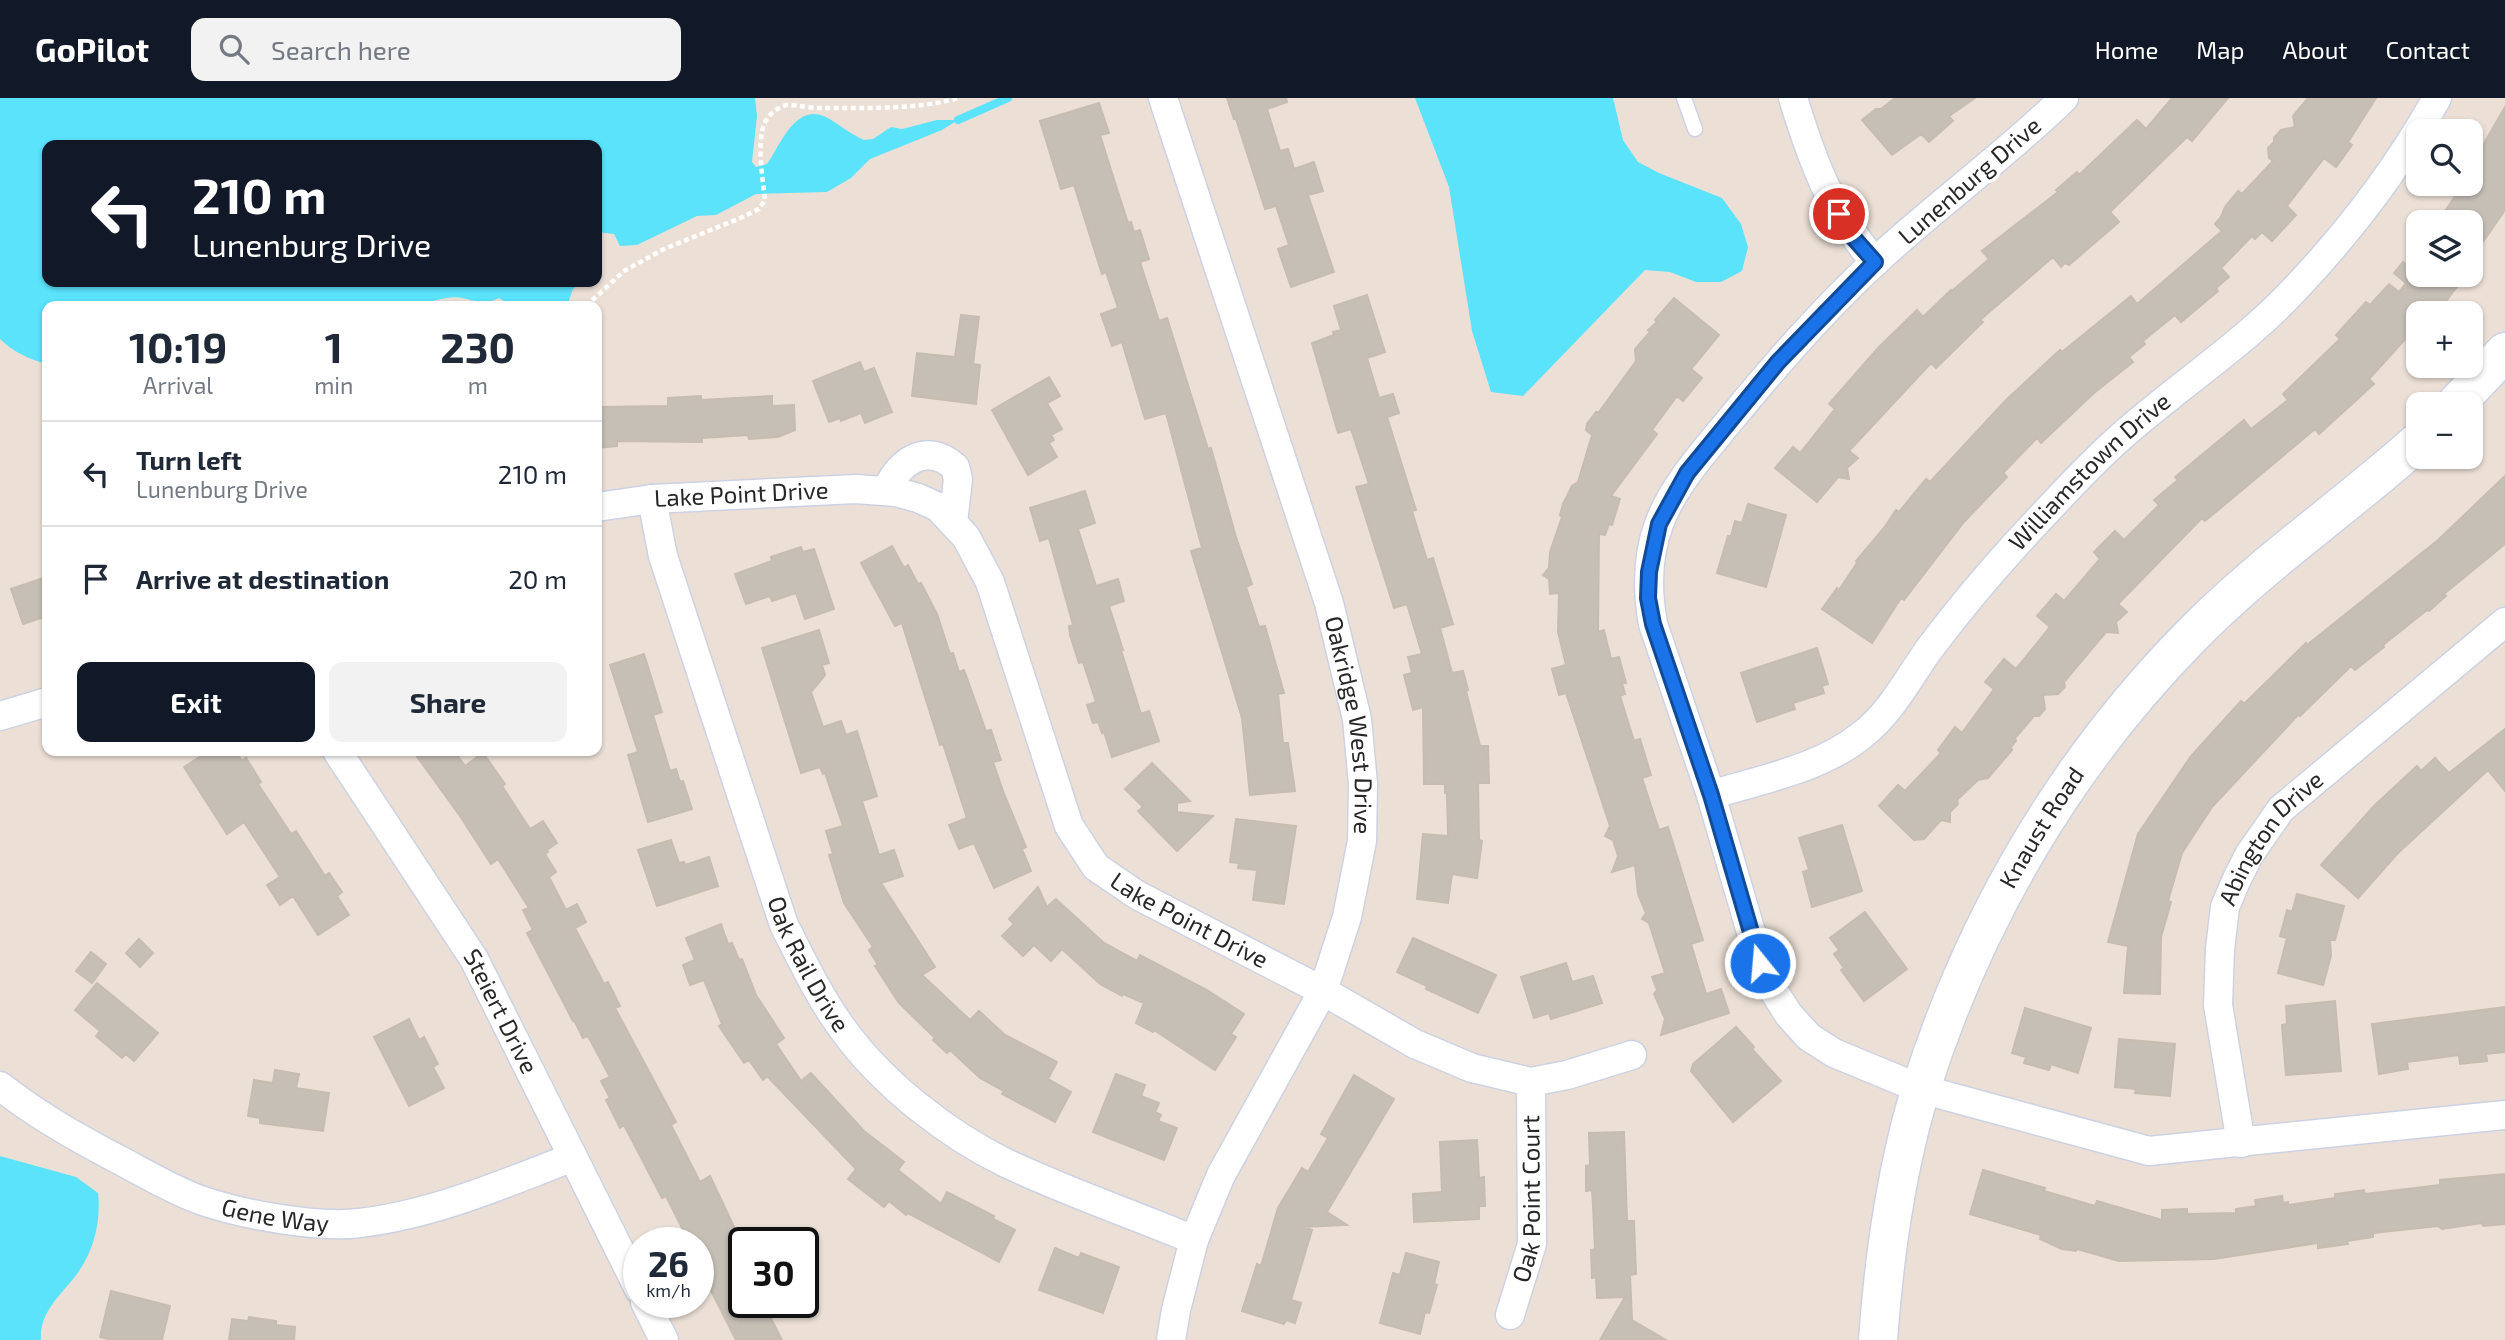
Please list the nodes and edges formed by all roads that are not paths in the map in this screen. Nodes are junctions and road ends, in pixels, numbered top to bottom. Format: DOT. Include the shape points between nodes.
graph roads {
  1 [pos="1163,98"];
  2 [pos="1684,98"];
  3 [pos="1793,98"];
  4 [pos="2064,98"];
  5 [pos="2437,98"];
  6 [pos="1695,129"];
  7 [pos="1875,262"];
  8 [pos="2505,352"];
  9 [pos="2467,392"];
  10 [pos="2406,452"];
  11 [pos="886,491"];
  12 [pos="652,499"];
  13 [pos="602,506"];
  14 [pos="953,523"];
  15 [pos="2503,629"];
  16 [pos="42,703"];
  17 [pos="0,716"];
  18 [pos="340,756"];
  19 [pos="1711,795"];
  20 [pos="1324,991"];
  21 [pos="1632,1055"];
  22 [pos="1531,1082"];
  23 [pos="0,1086"];
  24 [pos="1921,1089"];
  25 [pos="2505,1115"];
  26 [pos="2241,1143"];
  27 [pos="573,1157"];
  28 [pos="1194,1240"];
  29 [pos="623,1257"];
  30 [pos="1510,1315"];
  31 [pos="653,1318"];
  32 [pos="664,1340"];
  33 [pos="1171,1340"];
  34 [pos="1878,1340"];
  1 -- 20 [label="street, Oakridge West Drive" via="1329,603 1357,719 1362,841 1347,917"];
  2 -- 6 [label="lane"];
  3 -- 7 [label="street, Lunenburg Drive" via="1826,192 1851,235"];
  4 -- 7 [label="street, Lunenburg Drive" via="2027,135"];
  5 -- 19 [label="street, Williamstown Drive" via="2357,219 2294,290 2223,356 2114,443 2017,543 1865,733 1822,761"];
  7 -- 19 [label="street, Lunenburg Drive" via="1778,362 1687,473 1659,524 1648,598"];
  8 -- 9 [label="main road"];
  10 -- 24 [label="main road, Knaust Road" via="2190,636 2100,738 1999,897"];
  11 -- 12 [label="street, Lake Point Drive"];
  11 -- 14 [label="street, Lake Point Drive" via="918,498"];
  11 -- 14 [label="street" via="900,468 917,456 937,455 955,467 958,479"];
  12 -- 13 [label="street, Lake Point Drive"];
  12 -- 28 [label="street, Oak Rail Drive" via="663,556 784,925 845,1033 889,1083 1004,1162"];
  14 -- 20 [label="street, Lake Point Drive" via="966,537 990,582 1069,826 1096,867 1137,895"];
  15 -- 26 [label="street, Abington Drive" via="2281,809 2236,881 2224,918 2218,1005"];
  16 -- 17 [label="street"];
  18 -- 27 [label="street, Steiert Drive" via="474,959"];
  19 -- 24 [label="street, Lunenburg Drive" via="1760,963 1789,1015 1809,1037 1834,1053"];
  20 -- 22 [label="street, Lake Point Drive" via="1415,1044 1472,1068"];
  20 -- 28 [label="street, Oakridge West Drive" via="1221,1175"];
  21 -- 22 [label="street, Lake Point Drive"];
  22 -- 30 [label="street, Oak Point Court" via="1532,1244"];
  23 -- 27 [label="street, Gene Way" via="97,1149 191,1196 310,1223 359,1223 424,1210"];
  24 -- 26 [label="street" via="2149,1151"];
  24 -- 34 [label="main road, Knaust Road" via="1891,1224"];
  25 -- 26 [label="street"];
  27 -- 29 [label="street, Steiert Drive"];
  28 -- 33 [label="street, Oakridge West Drive"];
  31 -- 32 [label="street"];
}
